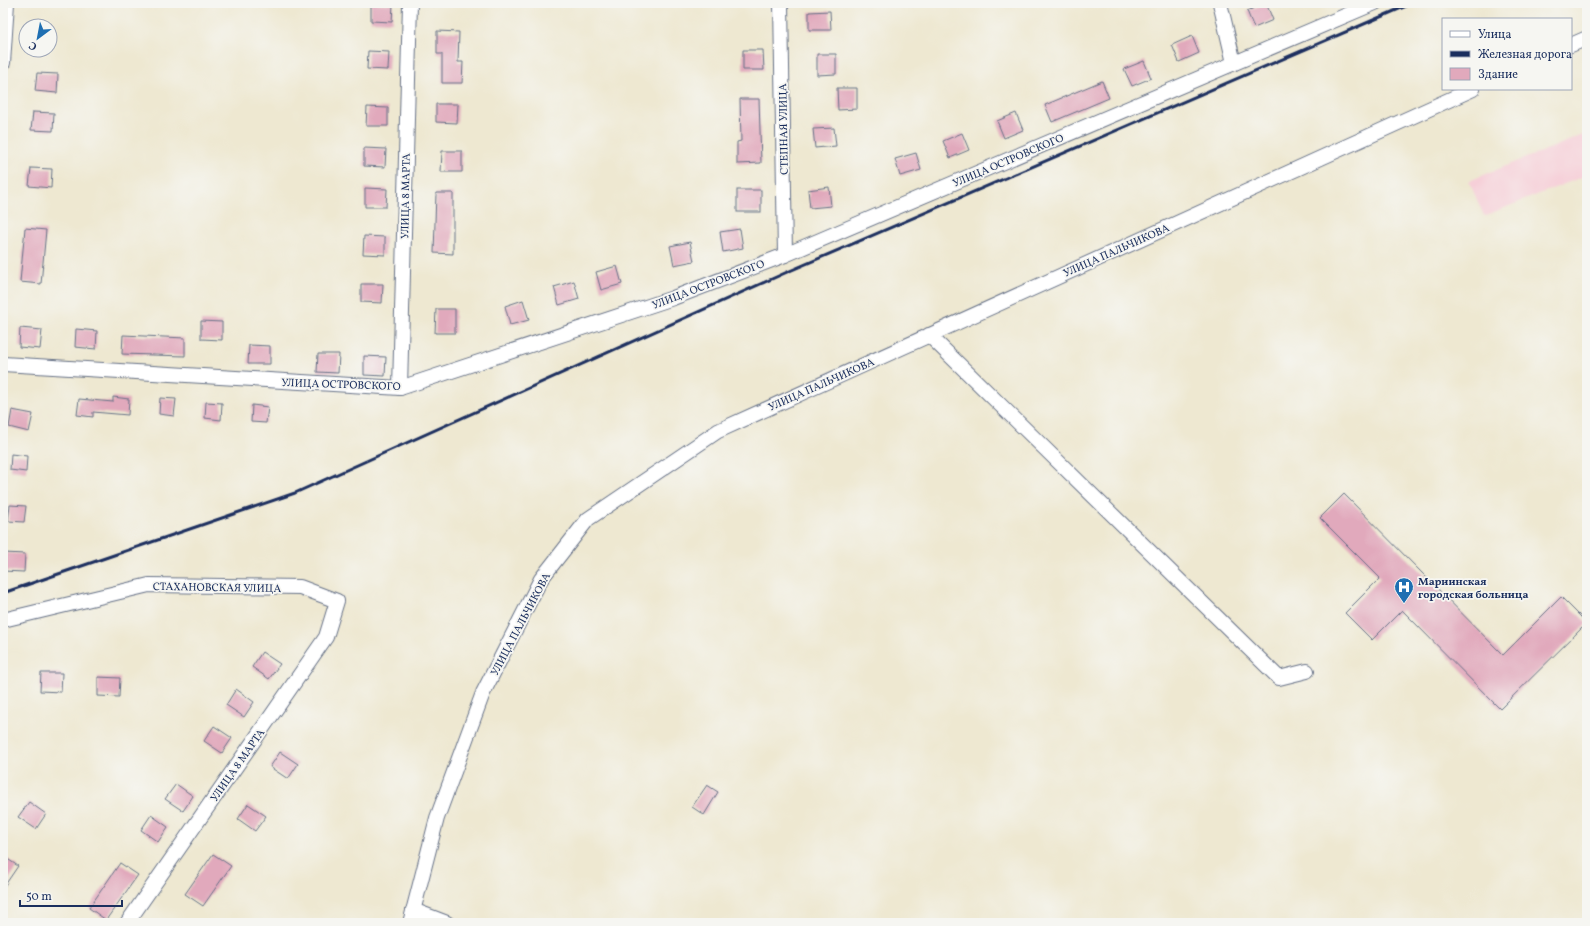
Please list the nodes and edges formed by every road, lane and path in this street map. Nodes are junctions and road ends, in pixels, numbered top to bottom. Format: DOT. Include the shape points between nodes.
graph roads {
  1 [pos="7,3"];
  2 [pos="410,3"];
  3 [pos="781,3"];
  4 [pos="1220,3"];
  5 [pos="1375,3"];
  6 [pos="1587,38"];
  7 [pos="1572,45"];
  8 [pos="3,63"];
  9 [pos="1234,63"];
  10 [pos="1471,90"];
  11 [pos="785,255"];
  12 [pos="929,335"];
  13 [pos="3,364"];
  14 [pos="400,388"];
  15 [pos="337,601"];
  16 [pos="3,620"];
  17 [pos="1307,671"];
  18 [pos="411,916"];
  19 [pos="127,923"];
  20 [pos="447,923"];
  1 -- 8 [label="street"];
  2 -- 14 [label="street, УЛИЦА 8 МАРТА"];
  3 -- 11 [label="street, СТЕПНАЯ УЛИЦА"];
  4 -- 9 [label="street"];
  5 -- 9 [label="street, УЛИЦА ОСТРОВСКОГО"];
  6 -- 7 [label="street"];
  9 -- 11 [label="street, УЛИЦА ОСТРОВСКОГО"];
  10 -- 12 [label="street, УЛИЦА ПАЛЬЧИКОВА"];
  11 -- 14 [label="street, УЛИЦА ОСТРОВСКОГО" via="673,298"];
  12 -- 17 [label="street" via="1279,678"];
  12 -- 18 [label="street, УЛИЦА ПАЛЬЧИКОВА" via="718,430 588,519 541,579 484,693 437,818"];
  13 -- 14 [label="street, УЛИЦА ОСТРОВСКОГО"];
  15 -- 16 [label="street, СТАХАНОВСКАЯ УЛИЦА" via="300,587 149,586"];
  15 -- 19 [label="street, УЛИЦА 8 МАРТА" via="326,637"];
  18 -- 20 [label="street"];
}
